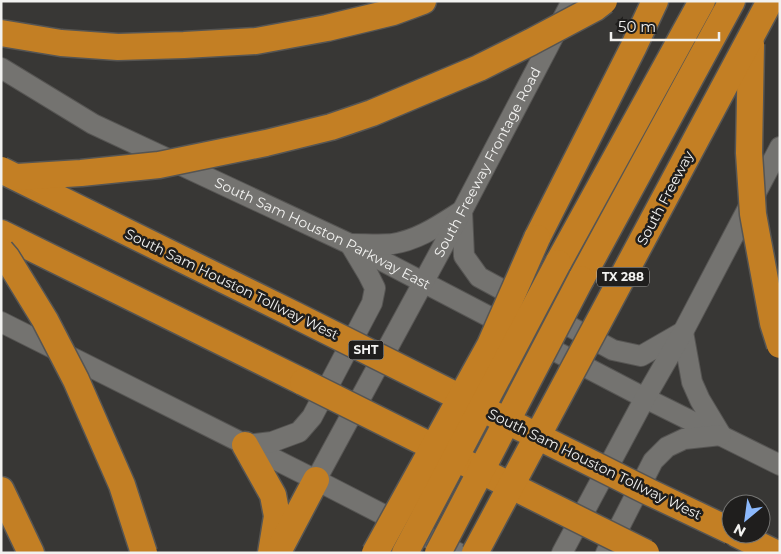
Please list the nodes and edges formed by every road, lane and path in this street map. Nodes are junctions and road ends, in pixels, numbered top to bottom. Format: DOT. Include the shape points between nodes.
graph roads {
  1 [pos="423,1"];
  2 [pos="572,1"];
  3 [pos="604,1"];
  4 [pos="655,1"];
  5 [pos="702,1"];
  6 [pos="732,1"];
  7 [pos="756,1"];
  8 [pos="770,1"];
  9 [pos="1,34"];
  10 [pos="1,68"];
  11 [pos="780,147"];
  12 [pos="1,170"];
  13 [pos="1,178"];
  14 [pos="462,211"];
  15 [pos="1,233"];
  16 [pos="350,244"];
  17 [pos="1,251"];
  18 [pos="423,282"];
  19 [pos="1,322"];
  20 [pos="683,332"];
  21 [pos="780,345"];
  22 [pos="303,382"];
  23 [pos="645,398"];
  24 [pos="721,435"];
  25 [pos="246,445"];
  26 [pos="780,465"];
  27 [pos="316,480"];
  28 [pos="1,490"];
  29 [pos="721,526"];
  30 [pos="757,544"];
  31 [pos="31,553"];
  32 [pos="144,553"];
  33 [pos="271,553"];
  34 [pos="278,553"];
  35 [pos="374,553"];
  36 [pos="405,553"];
  37 [pos="438,553"];
  38 [pos="458,553"];
  39 [pos="475,553"];
  40 [pos="562,553"];
  41 [pos="606,553"];
  42 [pos="621,553"];
  43 [pos="646,553"];
  44 [pos="775,553"];
  1 -- 9 [label="highway" via="336,26 256,41 118,47"];
  2 -- 14 [label="main road, South Freeway Frontage Road"];
  3 -- 13 [label="highway, bridge" via="479,68 331,128 159,165"];
  4 -- 35 [label="highway, bridge" via="537,238 490,345"];
  5 -- 36 [label="highway, bridge" via="558,263"];
  6 -- 37 [label="highway, bridge" via="581,279"];
  7 -- 21 [label="highway, bridge" via="751,21 749,153 753,214"];
  8 -- 39 [label="highway, South Freeway / TX 288, bridge"];
  10 -- 16 [label="main road, South Sam Houston Parkway East" via="93,124"];
  11 -- 20 [label="main road"];
  12 -- 29 [label="highway, South Sam Houston Tollway West / SHT, bridge"];
  14 -- 16 [label="main road" via="413,239 391,244"];
  14 -- 18 [label="main road, South Freeway Frontage Road"];
  14 -- 20 [label="main road" via="464,256 479,277 613,350 641,356"];
  15 -- 22 [label="highway"];
  16 -- 18 [label="main road, South Sam Houston Parkway East"];
  16 -- 25 [label="main road" via="375,288 372,303 312,417 299,432 272,442"];
  17 -- 32 [label="highway, bridge" via="45,320 76,380 122,485"];
  18 -- 23 [label="main road, South Sam Houston Parkway East"];
  18 -- 27 [label="main road, South Freeway Frontage Road"];
  19 -- 25 [label="main road"];
  20 -- 23 [label="main road"];
  20 -- 24 [label="main road" via="692,382"];
  22 -- 42 [label="highway, bridge"];
  22 -- 43 [label="highway, bridge"];
  23 -- 24 [label="main road, South Sam Houston Parkway East"];
  23 -- 40 [label="main road"];
  24 -- 26 [label="main road, South Sam Houston Parkway East"];
  24 -- 41 [label="main road" via="684,439 667,447 653,461"];
  25 -- 27 [label="main road"];
  25 -- 33 [label="highway" via="273,495 277,516"];
  27 -- 34 [label="highway"];
  27 -- 38 [label="main road"];
  28 -- 31 [label="highway"];
  30 -- 44 [label="highway"];
}
